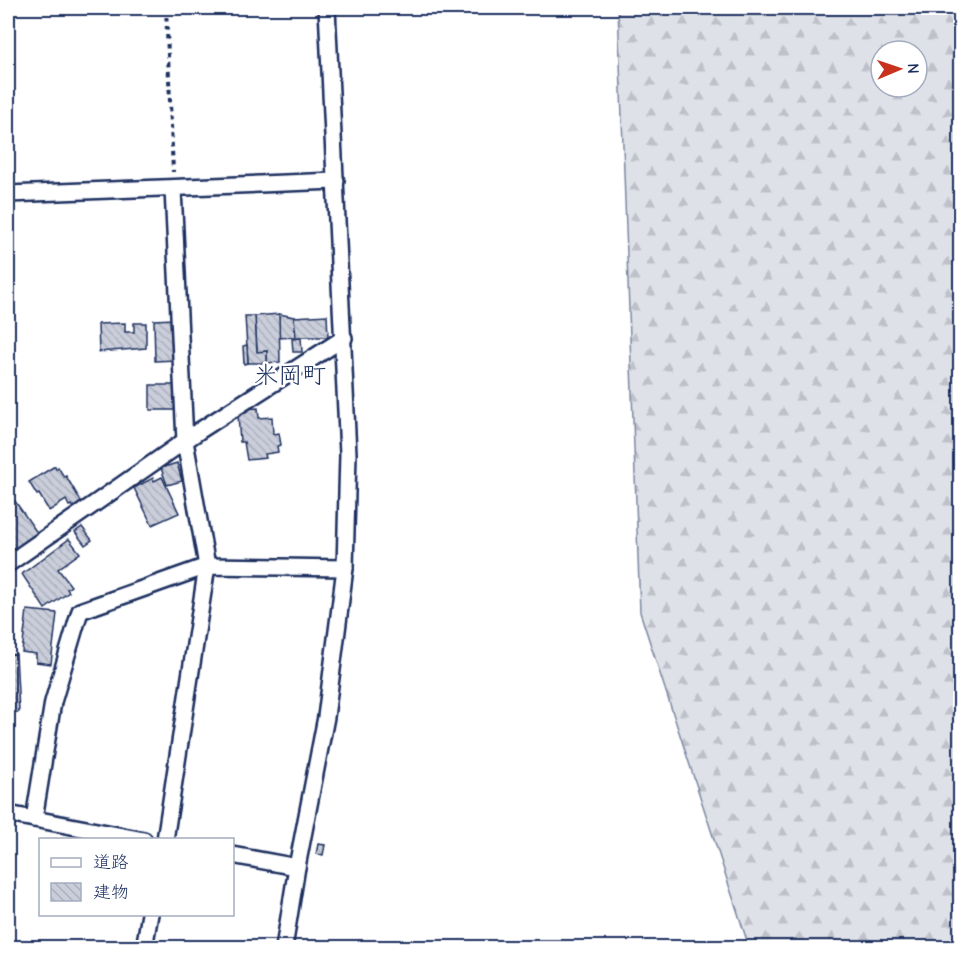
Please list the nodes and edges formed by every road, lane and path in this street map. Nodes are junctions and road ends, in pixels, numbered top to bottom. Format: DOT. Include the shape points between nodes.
graph roads {
  1 [pos="166,8"];
  2 [pos="327,8"];
  3 [pos="336,181"];
  4 [pos="173,189"];
  5 [pos="8,194"];
  6 [pos="344,338"];
  7 [pos="185,441"];
  8 [pos="8,564"];
  9 [pos="207,566"];
  10 [pos="345,568"];
  11 [pos="8,814"];
  12 [pos="34,819"];
  13 [pos="134,838"];
  14 [pos="165,838"];
  15 [pos="234,855"];
  16 [pos="297,867"];
  17 [pos="150,916"];
  18 [pos="144,948"];
  19 [pos="284,948"];
  1 -- 4 [label="path"];
  2 -- 3 [label="street"];
  3 -- 4 [label="street"];
  3 -- 6 [label="street"];
  4 -- 5 [label="street"];
  4 -- 7 [label="street"];
  6 -- 7 [label="street"];
  6 -- 10 [label="street" via="348,454"];
  7 -- 8 [label="street"];
  7 -- 9 [label="street"];
  9 -- 10 [label="street"];
  9 -- 12 [label="street" via="80,611 53,702"];
  9 -- 14 [label="street"];
  10 -- 16 [label="street" via="326,717"];
  11 -- 12 [label="street"];
  12 -- 13 [label="street"];
  15 -- 16 [label="street"];
  16 -- 19 [label="street"];
  17 -- 18 [label="street"];
}
